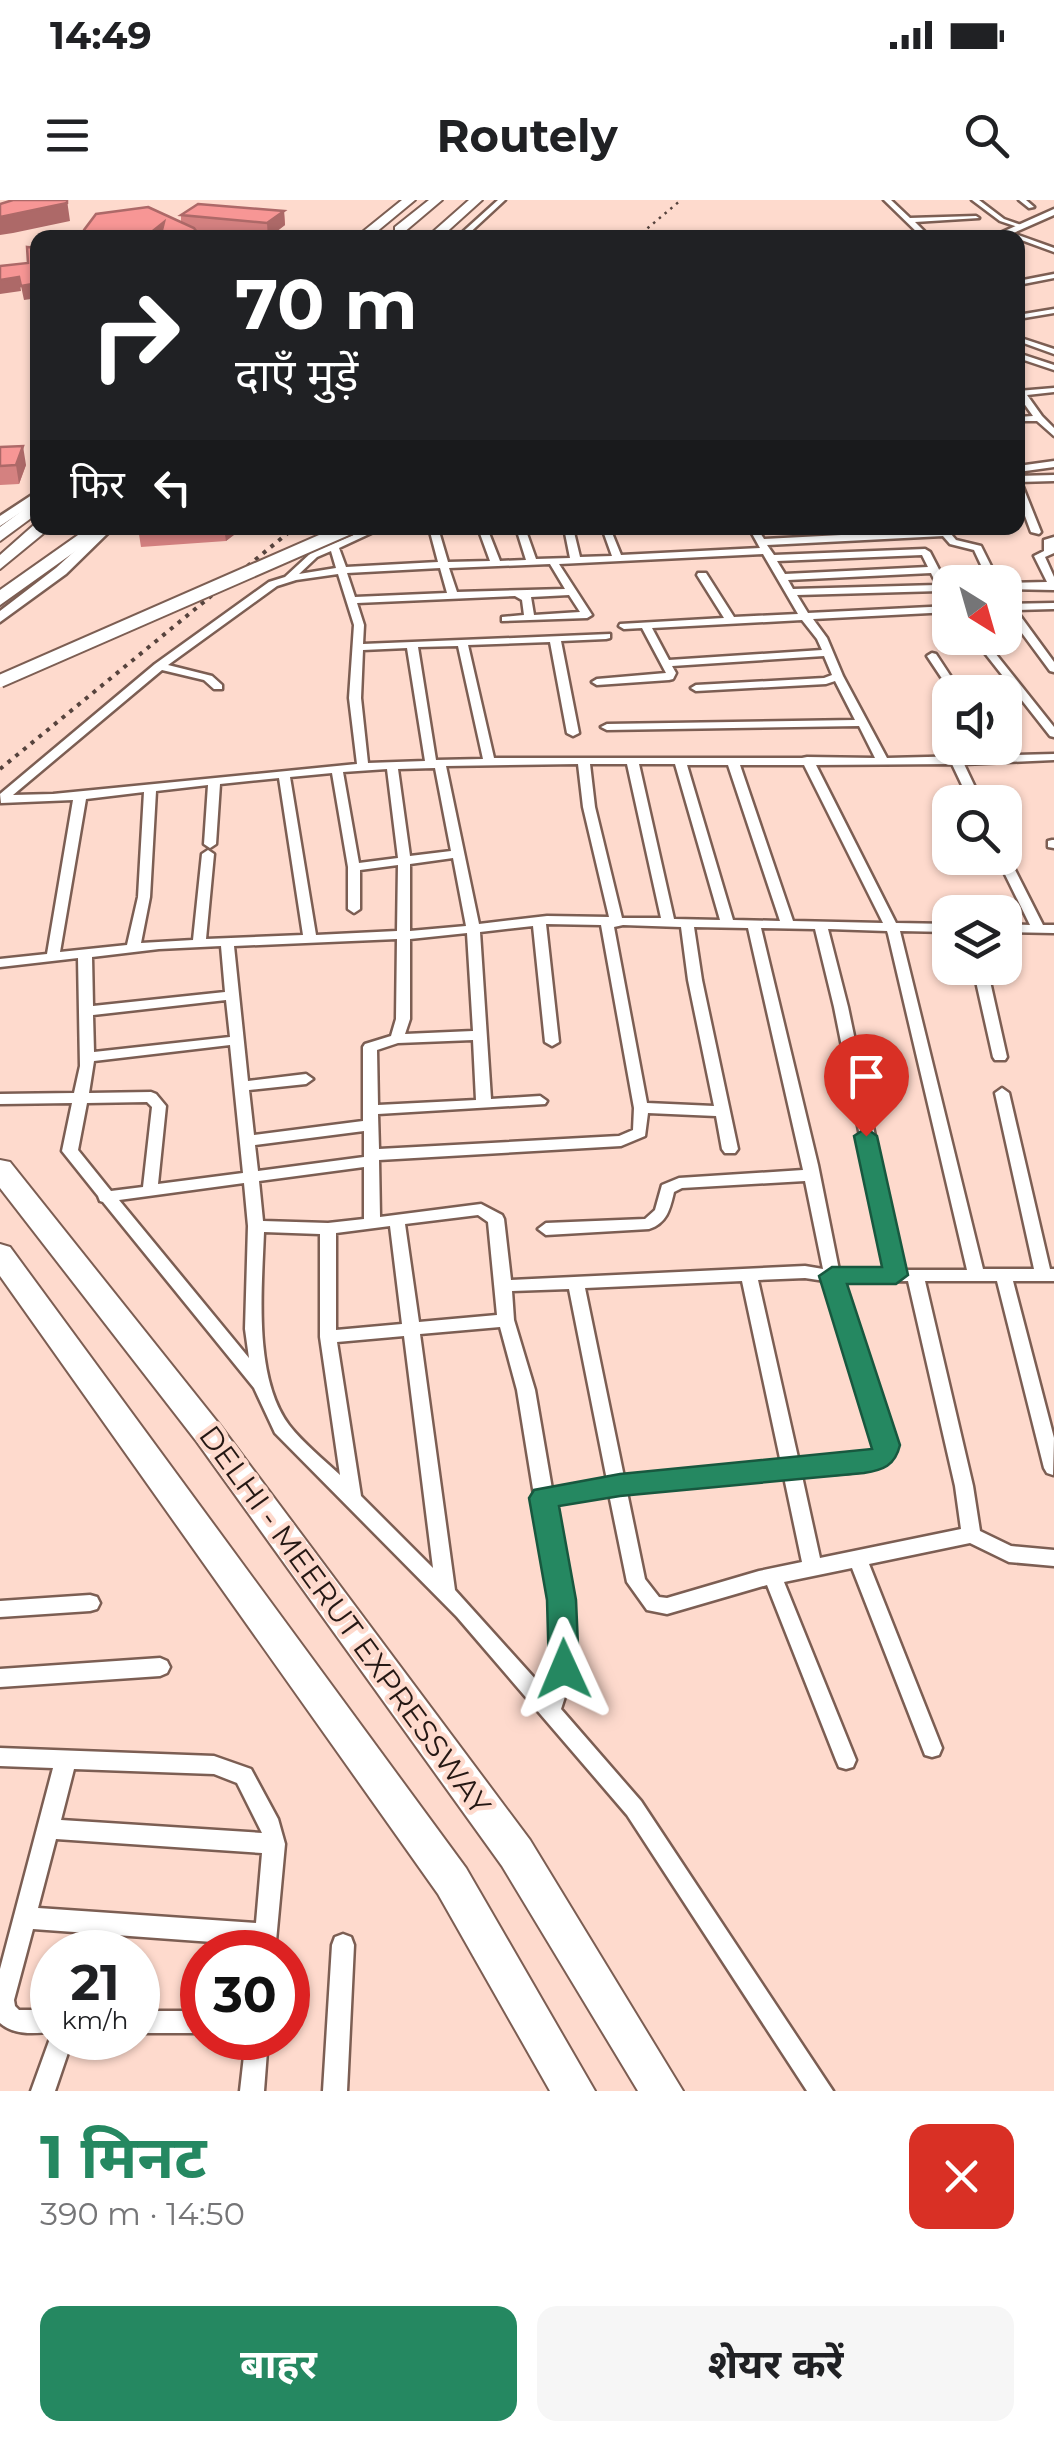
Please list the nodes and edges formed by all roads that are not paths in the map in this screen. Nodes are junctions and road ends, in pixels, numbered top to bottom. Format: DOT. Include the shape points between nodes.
graph roads {
  1 [pos="412,200"];
  2 [pos="436,200"];
  3 [pos="453,200"];
  4 [pos="473,200"];
  5 [pos="502,200"];
  6 [pos="888,200"];
  7 [pos="907,200"];
  8 [pos="974,200"];
  9 [pos="1022,200"];
  10 [pos="1031,207"];
  11 [pos="964,208"];
  12 [pos="899,211"];
  13 [pos="1054,216"];
  14 [pos="976,218"];
  15 [pos="910,220"];
  16 [pos="1022,226"];
  17 [pos="372,230"];
  18 [pos="400,230"];
  19 [pos="417,230"];
  20 [pos="439,230"];
  21 [pos="468,230"];
  22 [pos="920,230"];
  23 [pos="1012,230"];
  24 [pos="1025,231"];
  25 [pos="1025,241"];
  26 [pos="1054,250"];
  27 [pos="1054,276"];
  28 [pos="1025,282"];
  29 [pos="1054,311"];
  30 [pos="1025,316"];
  31 [pos="1025,344"];
  32 [pos="1050,351"];
  33 [pos="1025,357"];
  34 [pos="1025,359"];
  35 [pos="1054,368"];
  36 [pos="1054,390"];
  37 [pos="1025,393"];
  38 [pos="1025,400"];
  39 [pos="1039,418"];
  40 [pos="1025,419"];
  41 [pos="1054,433"];
  42 [pos="1054,464"];
  43 [pos="1025,468"];
  44 [pos="1054,478"];
  45 [pos="1025,479"];
  46 [pos="30,501"];
  47 [pos="1025,504"];
  48 [pos="30,511"];
  49 [pos="0,522"];
  50 [pos="1036,532"];
  51 [pos="33,535"];
  52 [pos="64,535"];
  53 [pos="89,535"];
  54 [pos="100,535"];
  55 [pos="319,535"];
  56 [pos="334,535"];
  57 [pos="360,535"];
  58 [pos="435,535"];
  59 [pos="485,535"];
  60 [pos="522,535"];
  61 [pos="570,535"];
  62 [pos="609,535"];
  63 [pos="757,535"];
  64 [pos="899,535"];
  65 [pos="947,535"];
  66 [pos="0,536"];
  67 [pos="1054,540"];
  68 [pos="334,546"];
  69 [pos="767,550"];
  70 [pos="1051,554"];
  71 [pos="618,559"];
  72 [pos="576,561"];
  73 [pos="553,562"];
  74 [pos="532,563"];
  75 [pos="0,564"];
  76 [pos="496,564"];
  77 [pos="986,565"];
  78 [pos="446,566"];
  79 [pos="396,568"];
  80 [pos="932,570"];
  81 [pos="343,572"];
  82 [pos="702,575"];
  83 [pos="783,577"];
  84 [pos="289,578"];
  85 [pos="1022,586"];
  86 [pos="1053,586"];
  87 [pos="932,588"];
  88 [pos="572,592"];
  89 [pos="790,592"];
  90 [pos="452,594"];
  91 [pos="520,594"];
  92 [pos="402,596"];
  93 [pos="0,598"];
  94 [pos="351,600"];
  95 [pos="932,606"];
  96 [pos="1054,606"];
  97 [pos="1022,607"];
  98 [pos="803,614"];
  99 [pos="0,618"];
  100 [pos="529,618"];
  101 [pos="506,619"];
  102 [pos="730,619"];
  103 [pos="1022,623"];
  104 [pos="646,625"];
  105 [pos="624,626"];
  106 [pos="606,636"];
  107 [pos="555,638"];
  108 [pos="462,642"];
  109 [pos="412,644"];
  110 [pos="356,647"];
  111 [pos="1048,651"];
  112 [pos="829,653"];
  113 [pos="991,655"];
  114 [pos="932,656"];
  115 [pos="667,663"];
  116 [pos="159,666"];
  117 [pos="1054,669"];
  118 [pos="945,675"];
  119 [pos="838,676"];
  120 [pos="0,677"];
  121 [pos="597,682"];
  122 [pos="218,687"];
  123 [pos="696,688"];
  124 [pos="862,723"];
  125 [pos="607,727"];
  126 [pos="572,733"];
  127 [pos="1054,734"];
  128 [pos="1054,757"];
  129 [pos="1022,759"];
  130 [pos="808,760"];
  131 [pos="680,761"];
  132 [pos="733,761"];
  133 [pos="584,762"];
  134 [pos="632,762"];
  135 [pos="883,762"];
  136 [pos="932,762"];
  137 [pos="490,764"];
  138 [pos="436,765"];
  139 [pos="392,766"];
  140 [pos="363,767"];
  141 [pos="337,770"];
  142 [pos="284,775"];
  143 [pos="214,782"];
  144 [pos="150,789"];
  145 [pos="80,796"];
  146 [pos="1,800"];
  147 [pos="458,854"];
  148 [pos="404,860"];
  149 [pos="354,867"];
  150 [pos="1014,875"];
  151 [pos="354,909"];
  152 [pos="539,921"];
  153 [pos="612,924"];
  154 [pos="669,924"];
  155 [pos="687,924"];
  156 [pos="728,925"];
  157 [pos="754,926"];
  158 [pos="788,926"];
  159 [pos="820,926"];
  160 [pos="474,927"];
  161 [pos="892,927"];
  162 [pos="932,928"];
  163 [pos="1046,929"];
  164 [pos="405,935"];
  165 [pos="310,940"];
  166 [pos="227,944"];
  167 [pos="199,945"];
  168 [pos="132,948"];
  169 [pos="85,954"];
  170 [pos="53,957"];
  171 [pos="0,963"];
  172 [pos="984,985"];
  173 [pos="234,996"];
  174 [pos="87,1011"];
  175 [pos="480,1034"];
  176 [pos="397,1039"];
  177 [pos="238,1040"];
  178 [pos="552,1042"];
  179 [pos="88,1057"];
  180 [pos="1000,1057"];
  181 [pos="306,1079"];
  182 [pos="244,1086"];
  183 [pos="1002,1093"];
  184 [pos="79,1098"];
  185 [pos="0,1100"];
  186 [pos="540,1101"];
  187 [pos="484,1103"];
  188 [pos="641,1108"];
  189 [pos="721,1111"];
  190 [pos="369,1118"];
  191 [pos="248,1140"];
  192 [pos="730,1148"];
  193 [pos="370,1158"];
  194 [pos="0,1169"];
  195 [pos="812,1175"];
  196 [pos="252,1179"];
  197 [pos="150,1192"];
  198 [pos="105,1197"];
  199 [pos="396,1220"];
  200 [pos="372,1223"];
  201 [pos="256,1226"];
  202 [pos="328,1228"];
  203 [pos="546,1229"];
  204 [pos="0,1254"];
  205 [pos="749,1274"];
  206 [pos="976,1274"];
  207 [pos="1003,1274"];
  208 [pos="906,1275"];
  209 [pos="1049,1275"];
  210 [pos="832,1276"];
  211 [pos="576,1283"];
  212 [pos="504,1286"];
  213 [pos="506,1320"];
  214 [pos="414,1329"];
  215 [pos="328,1336"];
  216 [pos="262,1386"];
  217 [pos="1053,1468"];
  218 [pos="794,1469"];
  219 [pos="620,1485"];
  220 [pos="543,1498"];
  221 [pos="352,1499"];
  222 [pos="972,1535"];
  223 [pos="1054,1558"];
  224 [pos="858,1560"];
  225 [pos="813,1569"];
  226 [pos="773,1577"];
  227 [pos="446,1594"];
  228 [pos="90,1602"];
  229 [pos="0,1609"];
  230 [pos="160,1668"];
  231 [pos="0,1678"];
  232 [pos="551,1710"];
  233 [pos="932,1748"];
  234 [pos="0,1757"];
  235 [pos="66,1759"];
  236 [pos="846,1760"];
  237 [pos="48,1829"];
  238 [pos="274,1844"];
  239 [pos="25,1918"];
  240 [pos="266,1930"];
  241 [pos="180,1935"];
  242 [pos="343,1945"];
  243 [pos="30,2021"];
  244 [pos="54,2060"];
  245 [pos="255,2060"];
  246 [pos="43,2091"];
  247 [pos="252,2091"];
  248 [pos="335,2091"];
  249 [pos="574,2091"];
  250 [pos="662,2091"];
  251 [pos="820,2091"];
  1 -- 17 [label="highway"];
  2 -- 18 [label="highway"];
  3 -- 19 [label="highway"];
  4 -- 20 [label="highway"];
  5 -- 21 [label="street"];
  6 -- 7 [label="street"];
  6 -- 12 [label="street"];
  8 -- 16 [label="street"];
  9 -- 10 [label="street"];
  11 -- 12 [label="street"];
  12 -- 15 [label="street"];
  13 -- 16 [label="main road"];
  13 -- 24 [label="main road"];
  14 -- 15 [label="street"];
  15 -- 22 [label="street"];
  16 -- 23 [label="main road"];
  25 -- 26 [label="street"];
  27 -- 28 [label="street"];
  29 -- 30 [label="street"];
  31 -- 32 [label="street"];
  32 -- 33 [label="street"];
  34 -- 35 [label="street"];
  36 -- 37 [label="street"];
  38 -- 39 [label="street"];
  39 -- 40 [label="street"];
  39 -- 41 [label="street"];
  42 -- 43 [label="street"];
  44 -- 45 [label="street"];
  46 -- 49 [label="main road"];
  47 -- 50 [label="street"];
  48 -- 66 [label="highway"];
  51 -- 75 [label="highway"];
  52 -- 93 [label="highway"];
  53 -- 93 [label="highway"];
  54 -- 99 [label="main road"];
  55 -- 120 [label="main road, bridge"];
  56 -- 120 [label="main road, bridge"];
  57 -- 68 [label="street"];
  58 -- 78 [label="street"];
  59 -- 76 [label="street"];
  60 -- 74 [label="street"];
  61 -- 72 [label="street"];
  62 -- 71 [label="street"];
  63 -- 69 [label="street"];
  64 -- 69 [label="street"];
  65 -- 77 [label="street" via="978,548"];
  67 -- 70 [label="street" via="1047,542"];
  68 -- 81 [label="street"];
  68 -- 84 [label="street"];
  69 -- 71 [label="street"];
  69 -- 80 [label="street" via="925,552"];
  69 -- 83 [label="street"];
  70 -- 86 [label="street" via="1039,556"];
  71 -- 72 [label="street"];
  72 -- 73 [label="street"];
  73 -- 74 [label="street"];
  73 -- 88 [label="street"];
  74 -- 76 [label="street"];
  76 -- 78 [label="street"];
  78 -- 79 [label="street"];
  78 -- 90 [label="street"];
  79 -- 81 [label="street"];
  79 -- 92 [label="street"];
  80 -- 83 [label="street"];
  81 -- 84 [label="street"];
  81 -- 94 [label="street"];
  82 -- 102 [label="street"];
  83 -- 89 [label="street"];
  84 -- 116 [label="street"];
  85 -- 86 [label="street"];
  87 -- 89 [label="street"];
  88 -- 91 [label="street"];
  88 -- 100 [label="street" via="587,615"];
  89 -- 98 [label="street"];
  90 -- 91 [label="street"];
  90 -- 92 [label="street"];
  91 -- 100 [label="street" via="527,598"];
  92 -- 94 [label="street"];
  94 -- 110 [label="street" via="359,624"];
  95 -- 98 [label="street"];
  96 -- 97 [label="street"];
  98 -- 102 [label="street"];
  98 -- 112 [label="street"];
  100 -- 101 [label="street"];
  102 -- 104 [label="street"];
  103 -- 111 [label="street"];
  104 -- 105 [label="street"];
  104 -- 115 [label="street"];
  106 -- 107 [label="street"];
  107 -- 108 [label="street"];
  107 -- 126 [label="street"];
  108 -- 109 [label="street"];
  108 -- 137 [label="street"];
  109 -- 110 [label="street"];
  109 -- 138 [label="street"];
  110 -- 140 [label="street"];
  111 -- 117 [label="street"];
  112 -- 115 [label="street"];
  112 -- 119 [label="street"];
  113 -- 127 [label="street"];
  114 -- 118 [label="street"];
  115 -- 121 [label="street" via="671,673 663,679"];
  116 -- 122 [label="street" via="208,678"];
  116 -- 146 [label="street"];
  119 -- 123 [label="street"];
  119 -- 124 [label="street"];
  124 -- 125 [label="street"];
  124 -- 135 [label="street"];
  128 -- 129 [label="street"];
  130 -- 132 [label="street"];
  130 -- 135 [label="street"];
  130 -- 161 [label="street"];
  131 -- 132 [label="street"];
  131 -- 134 [label="street"];
  131 -- 156 [label="street"];
  132 -- 158 [label="street"];
  133 -- 134 [label="street"];
  133 -- 137 [label="street"];
  133 -- 153 [label="street"];
  134 -- 154 [label="street"];
  135 -- 136 [label="street"];
  137 -- 138 [label="street"];
  138 -- 139 [label="street"];
  138 -- 147 [label="street"];
  139 -- 140 [label="street"];
  139 -- 148 [label="street"];
  140 -- 141 [label="street"];
  141 -- 142 [label="street"];
  141 -- 149 [label="street"];
  142 -- 143 [label="street"];
  142 -- 165 [label="street"];
  143 -- 144 [label="street"];
  143 -- 167 [label="street"];
  144 -- 145 [label="street"];
  144 -- 168 [label="street" via="144,898"];
  145 -- 146 [label="street"];
  145 -- 170 [label="street"];
  147 -- 148 [label="street"];
  147 -- 160 [label="street"];
  148 -- 149 [label="street"];
  148 -- 164 [label="street"];
  149 -- 151 [label="street"];
  150 -- 163 [label="street"];
  152 -- 153 [label="street"];
  152 -- 160 [label="street"];
  152 -- 178 [label="street"];
  153 -- 154 [label="street"];
  153 -- 188 [label="street"];
  154 -- 155 [label="street"];
  155 -- 156 [label="street"];
  155 -- 189 [label="street"];
  156 -- 157 [label="street"];
  157 -- 158 [label="street"];
  157 -- 195 [label="street"];
  158 -- 159 [label="street"];
  159 -- 161 [label="street"];
  159 -- 208 [label="street"];
  160 -- 164 [label="street"];
  160 -- 175 [label="street"];
  161 -- 162 [label="street"];
  161 -- 206 [label="street"];
  164 -- 165 [label="street"];
  164 -- 176 [label="street"];
  165 -- 166 [label="street"];
  166 -- 167 [label="street"];
  166 -- 173 [label="street"];
  167 -- 168 [label="street"];
  168 -- 169 [label="street"];
  169 -- 170 [label="street"];
  169 -- 174 [label="street"];
  170 -- 171 [label="street"];
  172 -- 180 [label="street"];
  173 -- 174 [label="street"];
  173 -- 177 [label="street"];
  174 -- 179 [label="street"];
  175 -- 176 [label="street"];
  175 -- 187 [label="street"];
  176 -- 190 [label="street" via="370,1047"];
  177 -- 179 [label="street"];
  177 -- 182 [label="street"];
  179 -- 184 [label="street"];
  181 -- 182 [label="street"];
  182 -- 191 [label="street"];
  183 -- 209 [label="street"];
  184 -- 185 [label="street"];
  184 -- 197 [label="street" via="157,1101"];
  184 -- 198 [label="street" via="70,1151"];
  186 -- 187 [label="street"];
  187 -- 190 [label="street"];
  188 -- 189 [label="street"];
  188 -- 193 [label="street" via="640,1132 622,1140"];
  189 -- 192 [label="street"];
  190 -- 191 [label="street"];
  190 -- 193 [label="street"];
  191 -- 196 [label="street"];
  193 -- 196 [label="street"];
  193 -- 200 [label="street"];
  194 -- 250 [label="highway, DELHI - MEERUT EXPRESSWAY" via="208,1434 516,1852"];
  195 -- 203 [label="street" via="680,1183 667,1189 662,1212 649,1224"];
  195 -- 210 [label="street"];
  196 -- 197 [label="street"];
  196 -- 201 [label="street"];
  197 -- 198 [label="street"];
  198 -- 216 [label="street"];
  199 -- 200 [label="street"];
  199 -- 212 [label="street" via="482,1209 496,1219"];
  199 -- 214 [label="street"];
  200 -- 202 [label="street"];
  201 -- 202 [label="street"];
  201 -- 216 [label="street" via="253,1329"];
  202 -- 215 [label="street"];
  204 -- 249 [label="highway" via="452,1881"];
  205 -- 210 [label="street"];
  205 -- 211 [label="street"];
  205 -- 218 [label="street"];
  206 -- 207 [label="street"];
  206 -- 208 [label="street"];
  207 -- 209 [label="street"];
  207 -- 217 [label="street"];
  208 -- 210 [label="street"];
  208 -- 222 [label="street" via="953,1434"];
  210 -- 218 [label="street" via="886,1445 878,1460"];
  211 -- 212 [label="street"];
  211 -- 219 [label="street"];
  212 -- 213 [label="street"];
  213 -- 214 [label="street"];
  213 -- 220 [label="street" via="526,1390"];
  214 -- 215 [label="street"];
  214 -- 227 [label="street"];
  215 -- 221 [label="street"];
  216 -- 221 [label="street" via="281,1428"];
  218 -- 219 [label="street"];
  218 -- 225 [label="street"];
  219 -- 220 [label="street"];
  219 -- 226 [label="street" via="636,1582 654,1604"];
  220 -- 232 [label="street" via="563,1624 564,1669"];
  221 -- 227 [label="street"];
  222 -- 223 [label="street" via="1010,1554"];
  222 -- 224 [label="street"];
  224 -- 225 [label="street"];
  224 -- 233 [label="street"];
  225 -- 226 [label="street"];
  226 -- 236 [label="street"];
  227 -- 232 [label="street"];
  228 -- 229 [label="street"];
  230 -- 231 [label="street"];
  232 -- 251 [label="street" via="634,1808"];
  234 -- 235 [label="street"];
  235 -- 237 [label="street"];
  235 -- 238 [label="street" via="234,1770 260,1802"];
  237 -- 238 [label="street"];
  237 -- 239 [label="street"];
  238 -- 240 [label="street"];
  239 -- 241 [label="street"];
  239 -- 243 [label="street" via="3,2000 15,2021"];
  242 -- 248 [label="street"];
  244 -- 246 [label="street"];
  245 -- 247 [label="street"];
}
